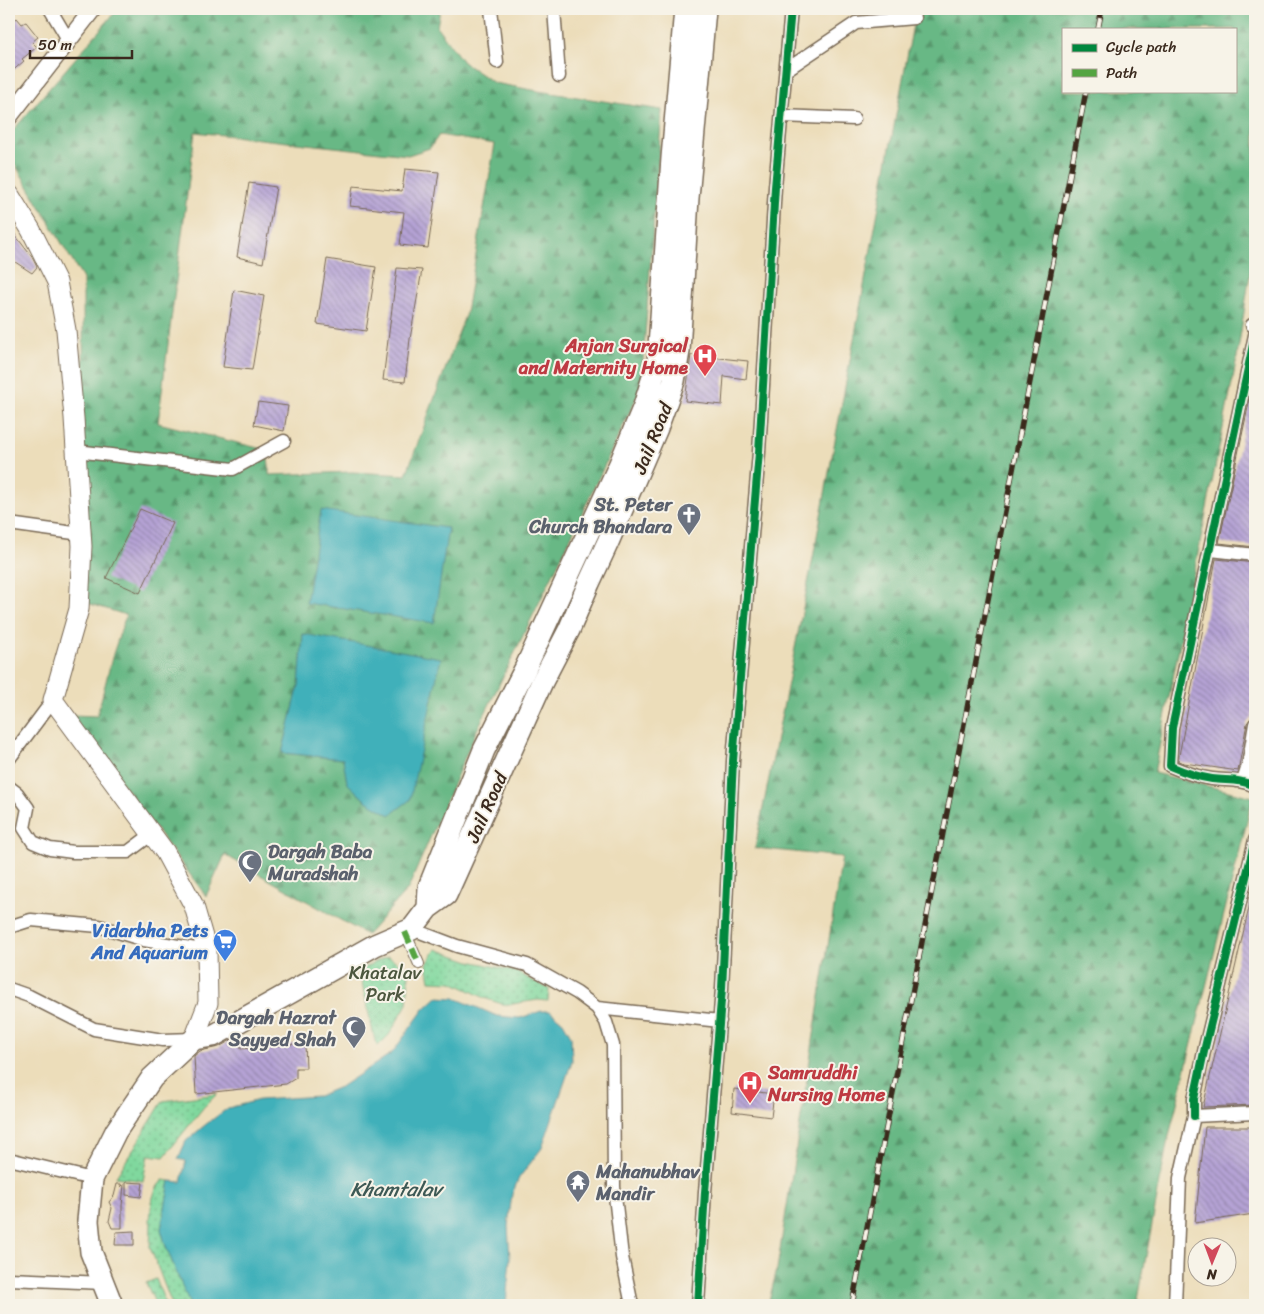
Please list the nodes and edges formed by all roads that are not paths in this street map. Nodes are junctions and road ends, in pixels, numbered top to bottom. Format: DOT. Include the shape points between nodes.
graph roads {
  1 [pos="50,9"];
  2 [pos="94,9"];
  3 [pos="491,9"];
  4 [pos="554,9"];
  5 [pos="685,9"];
  6 [pos="705,9"];
  7 [pos="791,9"];
  8 [pos="914,18"];
  9 [pos="68,41"];
  10 [pos="497,62"];
  11 [pos="786,70"];
  12 [pos="559,76"];
  13 [pos="782,116"];
  14 [pos="9,117"];
  15 [pos="854,119"];
  16 [pos="9,194"];
  17 [pos="1255,326"];
  18 [pos="1255,333"];
  19 [pos="284,441"];
  20 [pos="76,451"];
  21 [pos="9,524"];
  22 [pos="81,534"];
  23 [pos="1211,550"];
  24 [pos="1255,555"];
  25 [pos="53,700"];
  26 [pos="1255,724"];
  27 [pos="9,759"];
  28 [pos="1249,783"];
  29 [pos="9,787"];
  30 [pos="152,834"];
  31 [pos="1255,840"];
  32 [pos="428,908"];
  33 [pos="9,927"];
  34 [pos="408,930"];
  35 [pos="207,951"];
  36 [pos="419,964"];
  37 [pos="9,989"];
  38 [pos="597,1008"];
  39 [pos="720,1021"];
  40 [pos="194,1039"];
  41 [pos="1255,1114"];
  42 [pos="1194,1116"];
  43 [pos="9,1159"];
  44 [pos="92,1179"];
  45 [pos="9,1279"];
  46 [pos="104,1284"];
  47 [pos="112,1305"];
  48 [pos="632,1305"];
  49 [pos="698,1305"];
  50 [pos="1175,1305"];
  1 -- 9 [label="street"];
  2 -- 9 [label="street"];
  3 -- 10 [label="street"];
  4 -- 12 [label="street"];
  5 -- 32 [label="highway, Jail Road" via="658,361 644,406 619,466 484,750 429,887"];
  6 -- 32 [label="highway, Jail Road" via="674,381 608,542 454,878 446,895"];
  7 -- 11 [label="street"];
  8 -- 11 [label="street" via="856,23"];
  9 -- 14 [label="street"];
  11 -- 13 [label="street"];
  13 -- 15 [label="street"];
  13 -- 39 [label="street" via="759,452 733,761"];
  16 -- 20 [label="main road" via="57,282 66,330"];
  17 -- 18 [label="street" via="1252,325"];
  18 -- 23 [label="street"];
  19 -- 20 [label="street" via="233,469"];
  20 -- 22 [label="main road"];
  21 -- 22 [label="street"];
  22 -- 25 [label="main road" via="79,609"];
  23 -- 24 [label="street"];
  23 -- 28 [label="street" via="1172,728 1170,766 1191,775"];
  25 -- 27 [label="street"];
  25 -- 30 [label="main road"];
  26 -- 28 [label="street" via="1248,766"];
  29 -- 30 [label="street" via="17,792 28,808 24,828 33,842 50,849 128,852"];
  30 -- 35 [label="main road" via="194,906"];
  31 -- 42 [label="street" via="1205,1047 1194,1098"];
  32 -- 34 [label="highway, Jail Road"];
  33 -- 35 [label="street" via="31,920 99,926 144,940"];
  34 -- 36 [label="street"];
  34 -- 38 [label="street" via="527,965"];
  34 -- 40 [label="highway, Jail Road" via="375,945 213,1036"];
  35 -- 40 [label="main road" via="208,1003"];
  37 -- 40 [label="street" via="94,1030 163,1040"];
  38 -- 39 [label="street"];
  38 -- 48 [label="street" via="606,1022 613,1045 614,1187 622,1257"];
  39 -- 49 [label="street"];
  40 -- 44 [label="highway" via="152,1078 116,1131"];
  41 -- 42 [label="street"];
  42 -- 50 [label="street" via="1180,1178"];
  43 -- 44 [label="street"];
  44 -- 46 [label="highway" via="88,1221 91,1252"];
  45 -- 46 [label="street"];
  46 -- 47 [label="highway"];
}
